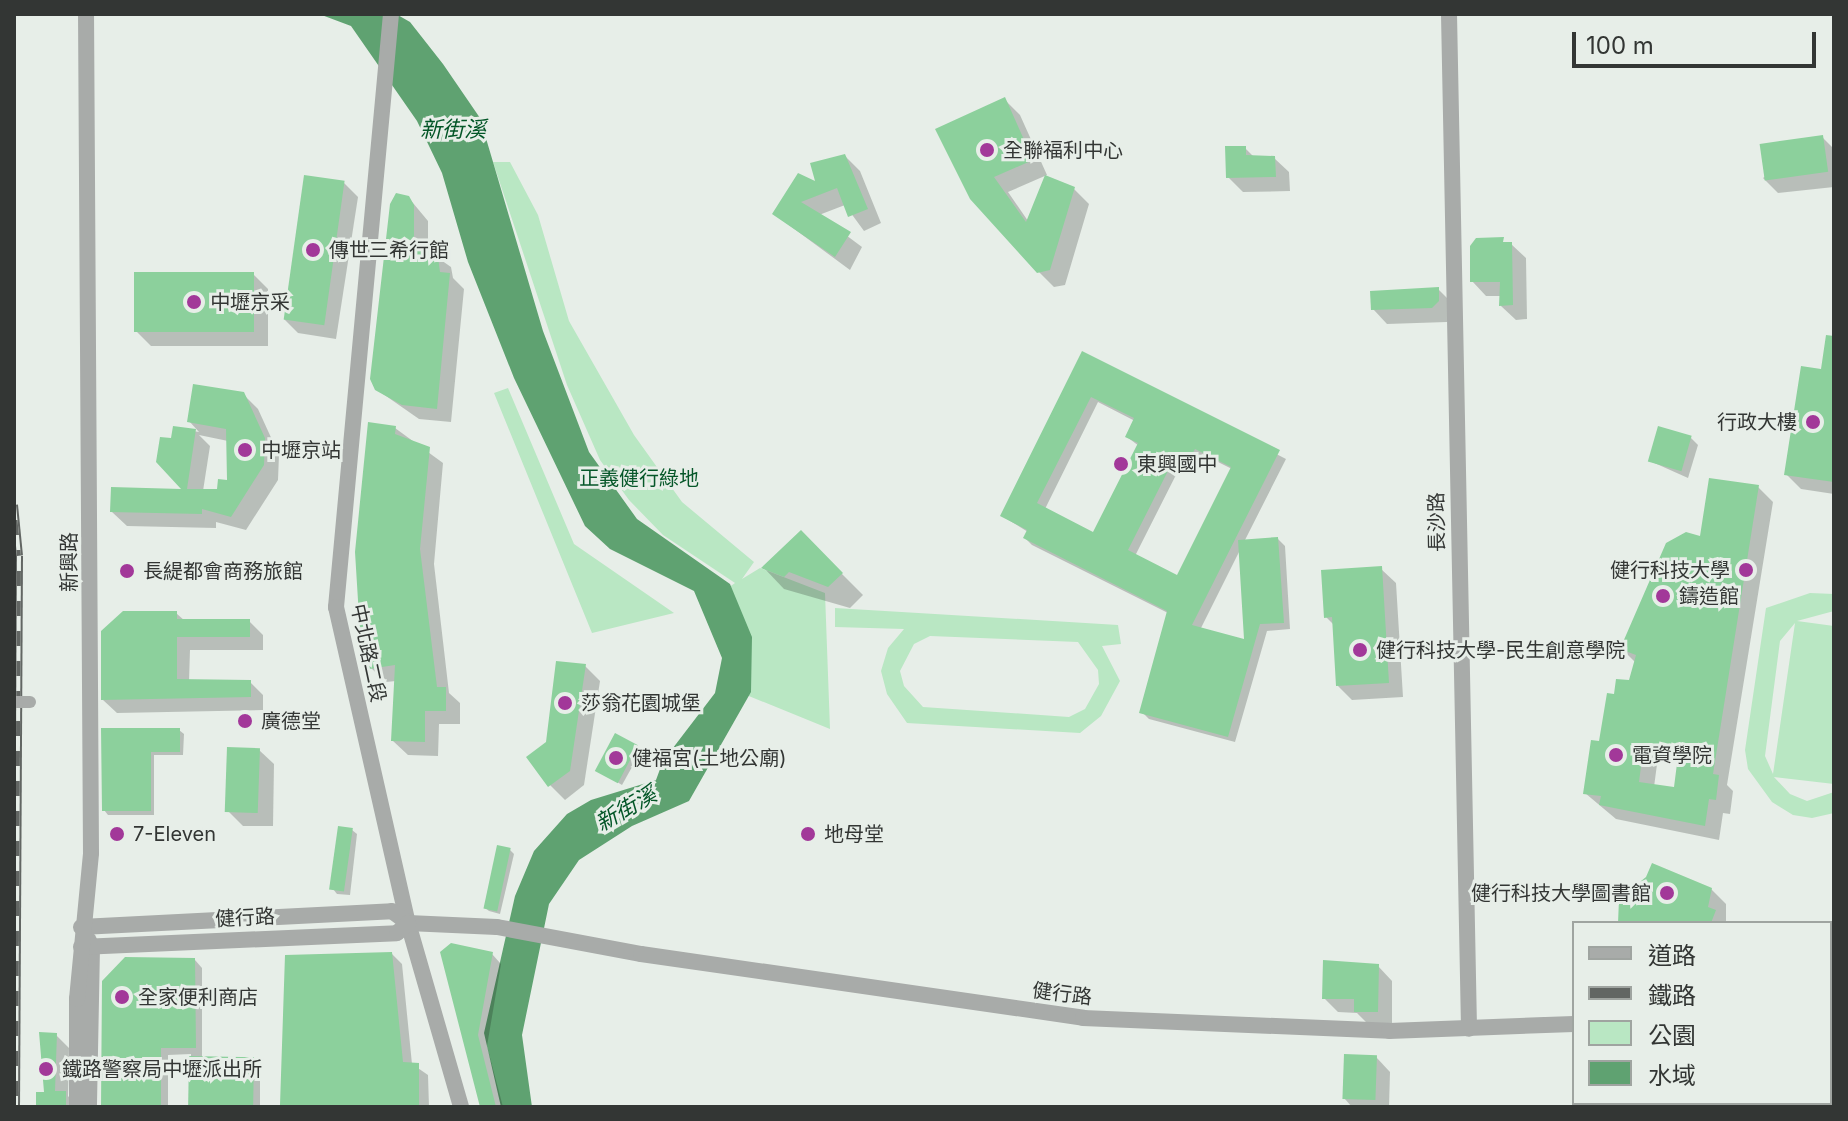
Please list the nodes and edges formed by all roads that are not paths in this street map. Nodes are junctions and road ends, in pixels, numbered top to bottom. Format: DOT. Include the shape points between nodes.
graph roads {
  1 [pos="86,14"];
  2 [pos="391,14"];
  3 [pos="1449,14"];
  4 [pos="14,702"];
  5 [pos="30,702"];
  6 [pos="408,923"];
  7 [pos="81,927"];
  8 [pos="87,947"];
  9 [pos="1572,1024"];
  10 [pos="1469,1029"];
  11 [pos="77,1107"];
  12 [pos="89,1107"];
  13 [pos="461,1107"];
  1 -- 7 [label="street, 新興路" via="91,853"];
  2 -- 6 [label="street, 中北路二段" via="336,607"];
  3 -- 10 [label="street, 長沙路"];
  4 -- 5 [label="street, bridge"];
  6 -- 7 [label="street, 健行路" via="392,911"];
  6 -- 8 [label="street, 健行路" via="397,933"];
  6 -- 10 [label="street, 健行路" via="502,929 1083,1018"];
  6 -- 13 [label="street, 中北路二段"];
  7 -- 8 [label="street, 新興路"];
  8 -- 11 [label="street"];
  8 -- 12 [label="street"];
  9 -- 10 [label="street, 健行路"];
}
